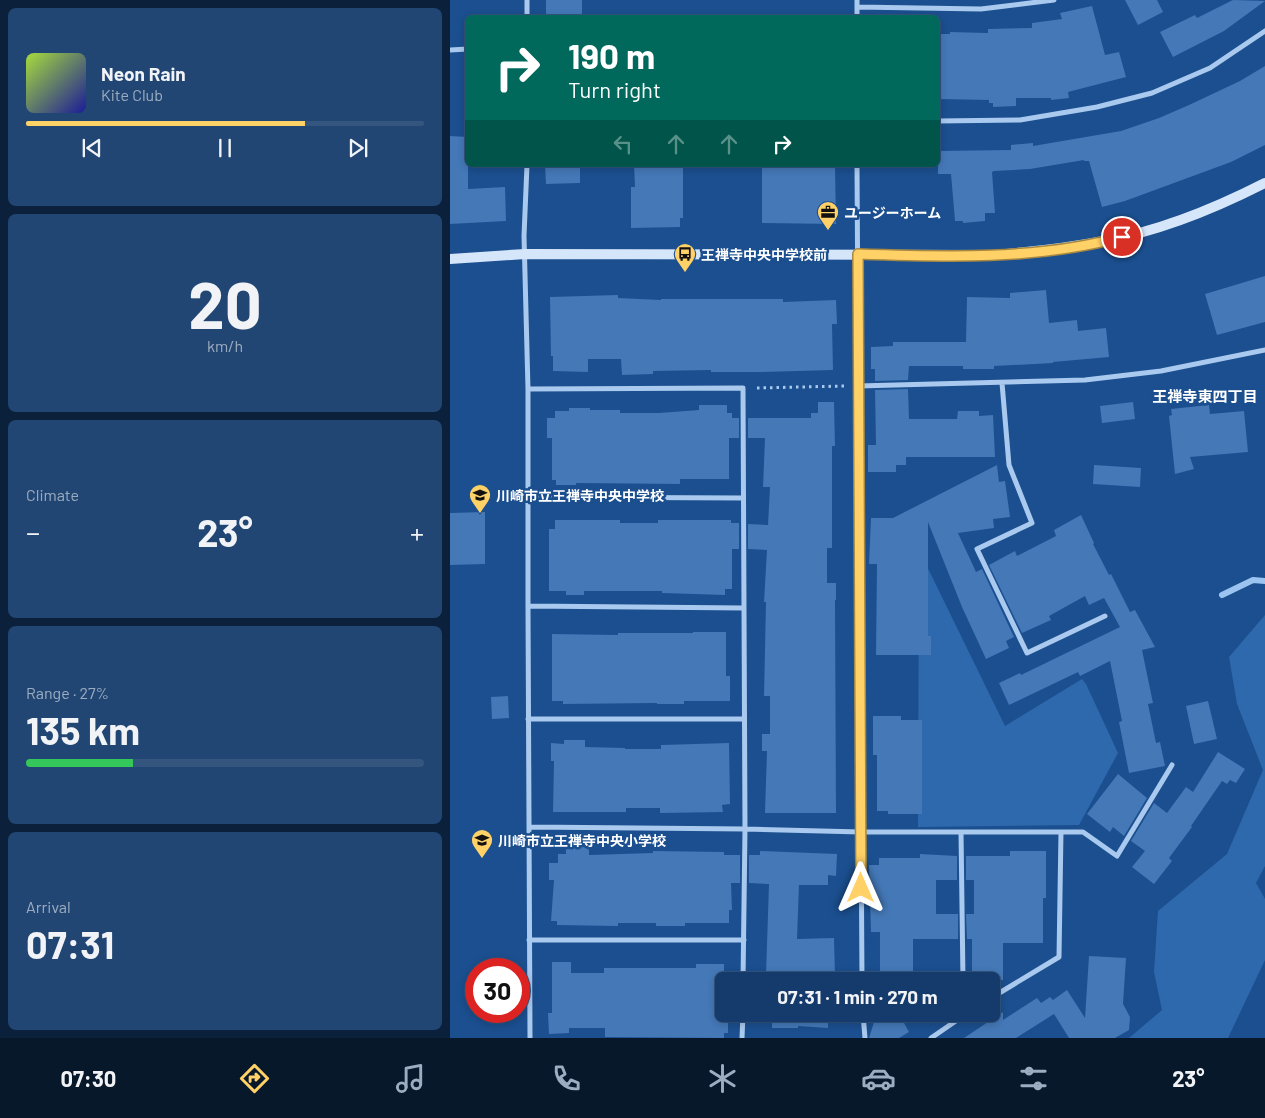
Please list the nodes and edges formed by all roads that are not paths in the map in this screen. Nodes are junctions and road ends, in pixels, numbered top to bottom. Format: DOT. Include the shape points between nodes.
graph roads {
  1 [pos="527,0"];
  2 [pos="857,0"];
  3 [pos="1054,0"];
  4 [pos="857,8"];
  5 [pos="528,15"];
  6 [pos="857,15"];
  7 [pos="1265,31"];
  8 [pos="465,49"];
  9 [pos="450,50"];
  10 [pos="940,121"];
  11 [pos="527,167"];
  12 [pos="858,167"];
  13 [pos="1265,183"];
  14 [pos="525,254"];
  15 [pos="858,254"];
  16 [pos="450,259"];
  17 [pos="1265,350"];
  18 [pos="1002,383"];
  19 [pos="858,386"];
  20 [pos="528,390"];
  21 [pos="528,497"];
  22 [pos="743,498"];
  23 [pos="528,606"];
  24 [pos="744,608"];
  25 [pos="1105,616"];
  26 [pos="528,719"];
  27 [pos="744,719"];
  28 [pos="1172,765"];
  29 [pos="530,827"];
  30 [pos="745,829"];
  31 [pos="861,832"];
  32 [pos="961,832"];
  33 [pos="1061,832"];
  34 [pos="529,940"];
  35 [pos="744,940"];
  36 [pos="743,972"];
  37 [pos="862,972"];
  38 [pos="963,972"];
  39 [pos="1000,992"];
  40 [pos="743,1022"];
  41 [pos="864,1022"];
  42 [pos="954,1022"];
  43 [pos="530,1038"];
  44 [pos="742,1038"];
  45 [pos="865,1038"];
  46 [pos="931,1038"];
  1 -- 5 [label="street"];
  2 -- 4 [label="street"];
  3 -- 4 [label="street" via="981,8"];
  4 -- 6 [label="street"];
  7 -- 10 [label="street" via="1210,68 1152,93 1097,107 1020,120"];
  8 -- 9 [label="street"];
  11 -- 14 [label="street"];
  12 -- 15 [label="street"];
  13 -- 15 [label="street" via="1226,203 1169,225 1106,241 995,255"];
  14 -- 15 [label="street"];
  14 -- 16 [label="street"];
  14 -- 20 [label="street"];
  15 -- 19 [label="street"];
  17 -- 18 [label="street" via="1132,375"];
  18 -- 19 [label="street"];
  18 -- 25 [label="street" via="1009,465 1032,523 977,549 1027,653"];
  19 -- 31 [label="street"];
  20 -- 21 [label="street"];
  20 -- 22 [label="street" via="743,388"];
  21 -- 22 [label="street"];
  21 -- 23 [label="street"];
  22 -- 24 [label="street"];
  23 -- 24 [label="street"];
  23 -- 26 [label="street"];
  24 -- 27 [label="street"];
  26 -- 27 [label="street"];
  26 -- 29 [label="street"];
  27 -- 30 [label="street"];
  28 -- 33 [label="street" via="1117,856 1083,832"];
  29 -- 30 [label="street"];
  29 -- 34 [label="street"];
  30 -- 31 [label="street"];
  30 -- 35 [label="street"];
  31 -- 32 [label="street"];
  31 -- 37 [label="street"];
  32 -- 33 [label="street"];
  32 -- 38 [label="street"];
  33 -- 39 [label="street" via="1058,956"];
  34 -- 35 [label="street"];
  34 -- 43 [label="street"];
  35 -- 36 [label="street"];
  40 -- 44 [label="street"];
  41 -- 45 [label="street"];
  42 -- 46 [label="street"];
}
